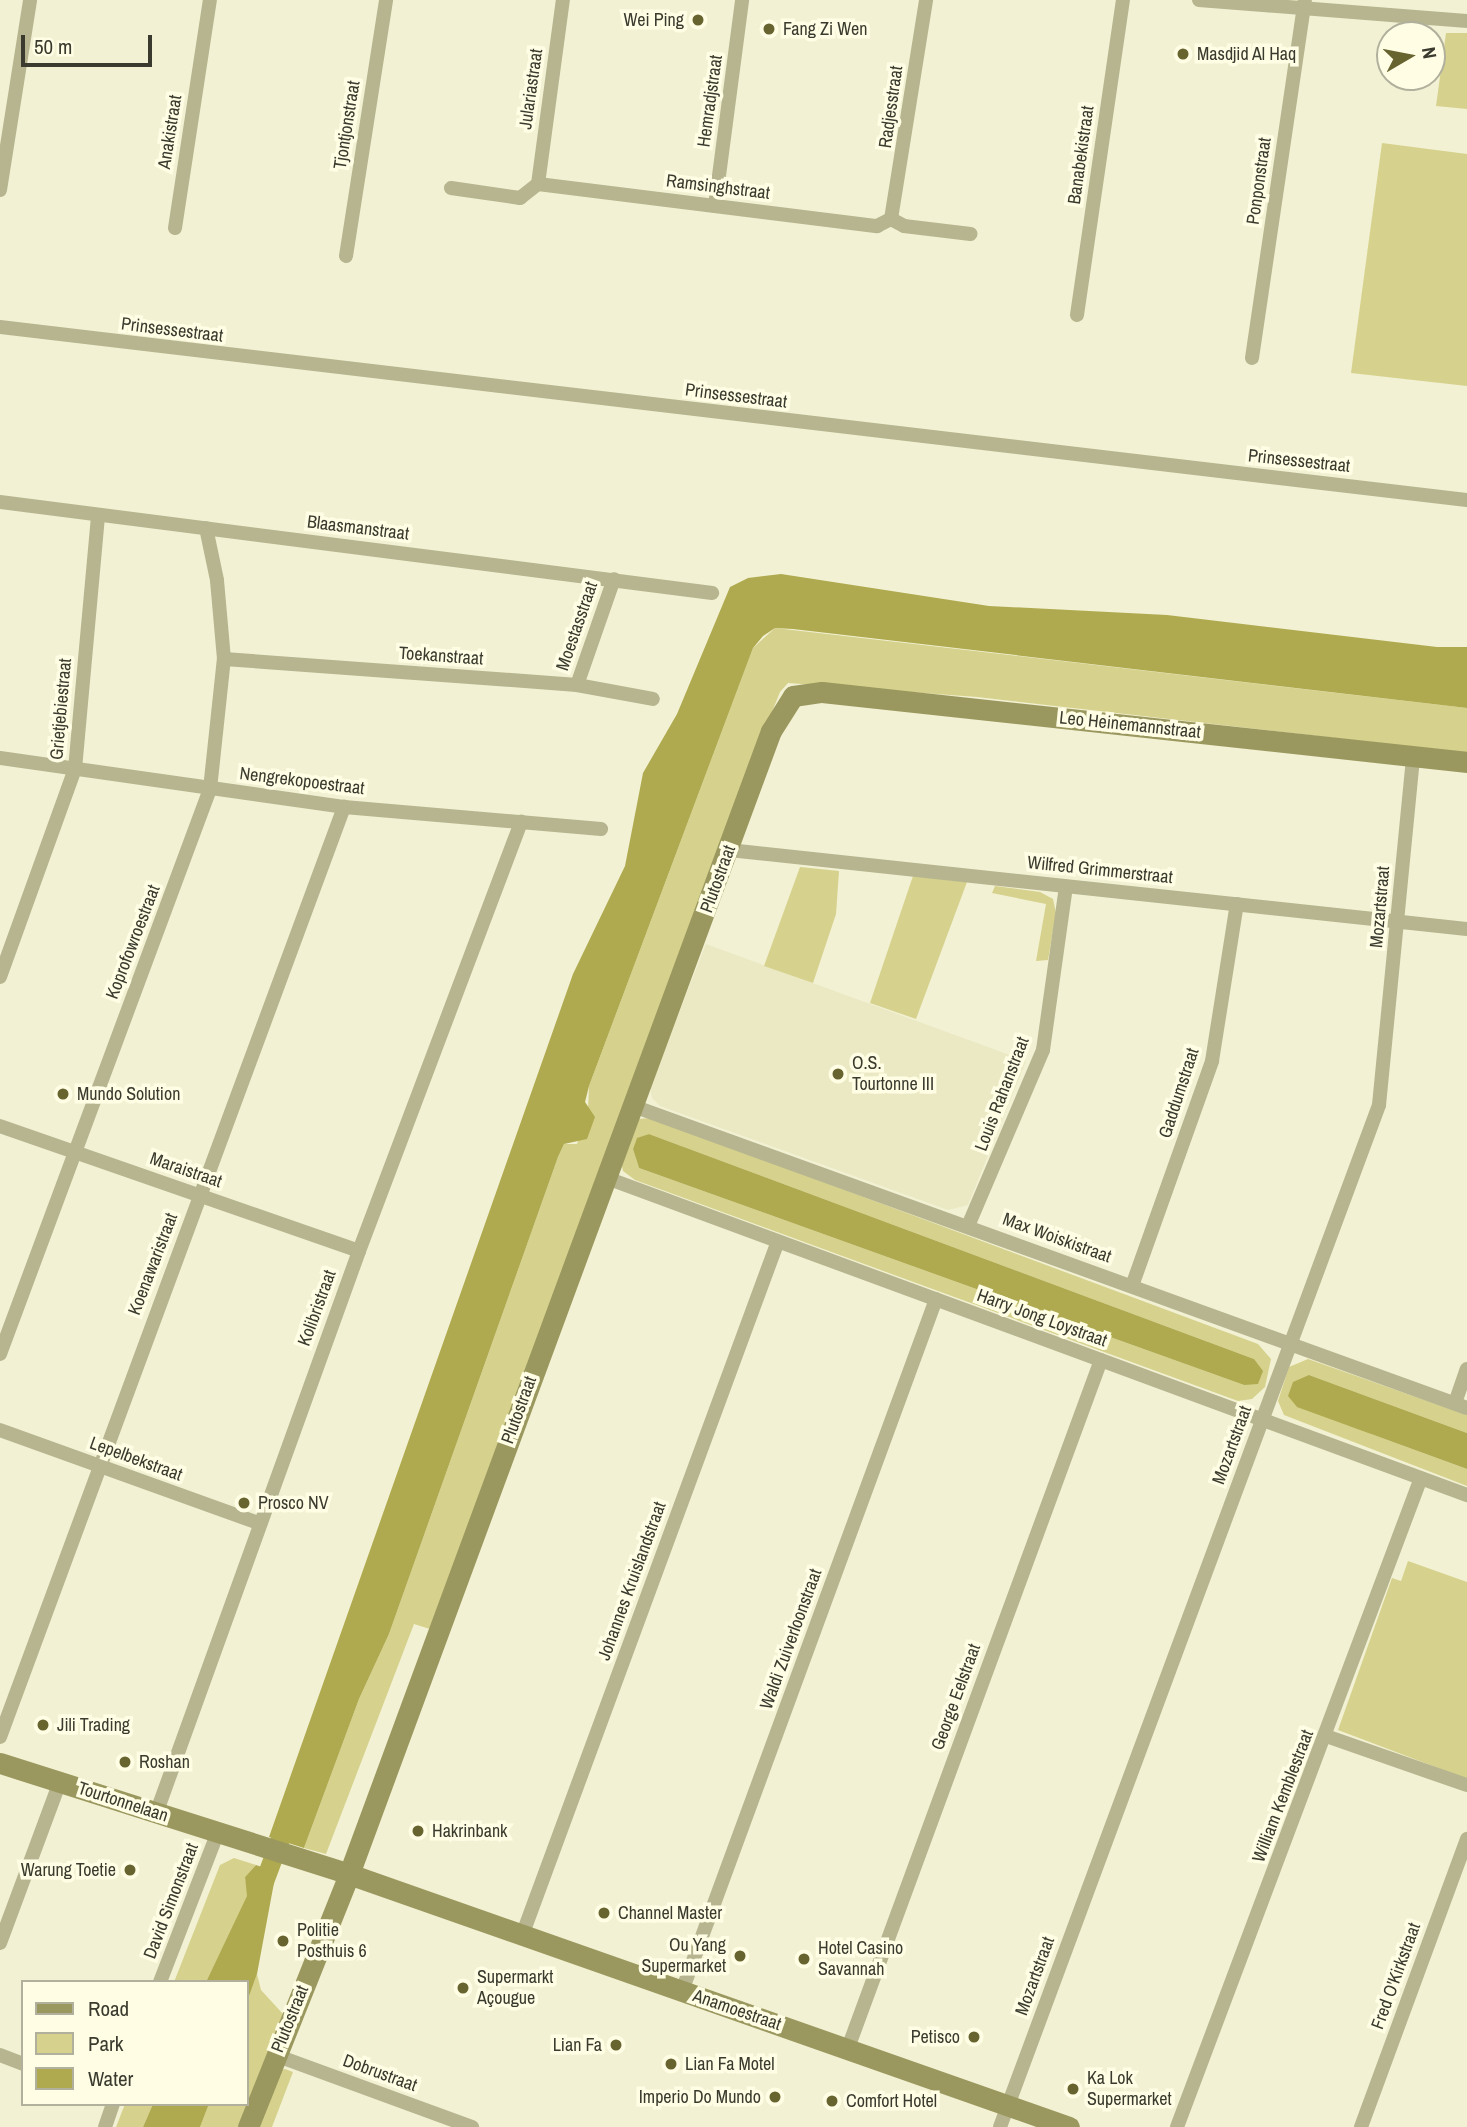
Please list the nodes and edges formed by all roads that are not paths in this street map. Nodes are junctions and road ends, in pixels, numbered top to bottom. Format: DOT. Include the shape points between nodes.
graph roads {
  1 [pos="30,0"];
  2 [pos="210,0"];
  3 [pos="386,0"];
  4 [pos="563,0"];
  5 [pos="743,0"];
  6 [pos="926,0"];
  7 [pos="1123,0"];
  8 [pos="1199,0"];
  9 [pos="1304,5"];
  10 [pos="1467,21"];
  11 [pos="538,184"];
  12 [pos="451,188"];
  13 [pos="0,190"];
  14 [pos="715,206"];
  15 [pos="891,219"];
  16 [pos="175,228"];
  17 [pos="971,234"];
  18 [pos="346,256"];
  19 [pos="1077,315"];
  20 [pos="0,327"];
  21 [pos="1252,358"];
  22 [pos="1467,500"];
  23 [pos="0,502"];
  24 [pos="98,515"];
  25 [pos="206,528"];
  26 [pos="614,579"];
  27 [pos="712,593"];
  28 [pos="224,659"];
  29 [pos="577,685"];
  30 [pos="793,696"];
  31 [pos="653,699"];
  32 [pos="1413,756"];
  33 [pos="0,758"];
  34 [pos="1467,762"];
  35 [pos="75,769"];
  36 [pos="210,789"];
  37 [pos="344,807"];
  38 [pos="521,822"];
  39 [pos="601,830"];
  40 [pos="729,850"];
  41 [pos="1066,887"];
  42 [pos="1237,904"];
  43 [pos="1398,920"];
  44 [pos="1467,929"];
  45 [pos="0,977"];
  46 [pos="633,1106"];
  47 [pos="0,1126"];
  48 [pos="75,1151"];
  49 [pos="604,1177"];
  50 [pos="200,1195"];
  51 [pos="968,1226"];
  52 [pos="778,1241"];
  53 [pos="359,1251"];
  54 [pos="1132,1286"];
  55 [pos="936,1299"];
  56 [pos="1290,1344"];
  57 [pos="0,1354"];
  58 [pos="1101,1360"];
  59 [pos="1467,1368"];
  60 [pos="1461,1406"];
  61 [pos="1264,1417"];
  62 [pos="0,1430"];
  63 [pos="98,1466"];
  64 [pos="1421,1478"];
  65 [pos="1467,1495"];
  66 [pos="259,1523"];
  67 [pos="1326,1736"];
  68 [pos="0,1737"];
  69 [pos="0,1763"];
  70 [pos="60,1782"];
  71 [pos="1467,1785"];
  72 [pos="157,1811"];
  73 [pos="217,1834"];
  74 [pos="1467,1839"];
  75 [pos="244,1844"];
  76 [pos="349,1874"];
  77 [pos="523,1933"];
  78 [pos="0,1943"];
  79 [pos="161,1980"];
  80 [pos="682,1992"];
  81 [pos="848,2048"];
  82 [pos="0,2055"];
  83 [pos="275,2056"];
  84 [pos="21,2063"];
  85 [pos="112,2106"];
  86 [pos="1007,2106"];
  87 [pos="105,2127"];
  88 [pos="248,2127"];
  89 [pos="472,2127"];
  90 [pos="1000,2127"];
  91 [pos="1069,2127"];
  92 [pos="1177,2127"];
  93 [pos="1361,2127"];
  1 -- 13 [label="street"];
  2 -- 16 [label="street, Anakistraat"];
  3 -- 18 [label="street, Tjontjonstraat"];
  4 -- 11 [label="street, Julariastraat"];
  5 -- 14 [label="street, Hemradjstraat"];
  6 -- 15 [label="street, Radjesstraat"];
  7 -- 19 [label="street, Banabekistraat"];
  8 -- 9 [label="street"];
  9 -- 10 [label="street"];
  9 -- 21 [label="street, Ponponstraat"];
  11 -- 12 [label="street" via="520,198"];
  11 -- 14 [label="street, Ramsinghstraat"];
  14 -- 15 [label="street, Ramsinghstraat" via="877,226"];
  15 -- 17 [label="street" via="904,226"];
  20 -- 22 [label="street, Prinsessestraat"];
  23 -- 24 [label="street, Blaasmanstraat"];
  24 -- 25 [label="street, Blaasmanstraat"];
  24 -- 35 [label="street, Grietjebiestraat"];
  25 -- 26 [label="street, Blaasmanstraat"];
  25 -- 28 [label="street, Koprofowroestraat" via="217,580"];
  26 -- 27 [label="street, Blaasmanstraat"];
  26 -- 29 [label="street, Moestasstraat"];
  28 -- 29 [label="street, Toekanstraat"];
  28 -- 36 [label="street, Koprofowroestraat"];
  29 -- 31 [label="street, Toekanstraat"];
  30 -- 32 [label="street, Leo Heinemannstraat" via="822,692"];
  30 -- 40 [label="street, Plutostraat" via="771,731"];
  32 -- 34 [label="street, Leo Heinemannstraat"];
  32 -- 43 [label="street, Mozartstraat"];
  33 -- 35 [label="street, Nengrekopoestraat"];
  35 -- 36 [label="street, Nengrekopoestraat"];
  35 -- 45 [label="street, Grietjebiestraat"];
  36 -- 37 [label="street, Nengrekopoestraat"];
  36 -- 48 [label="street, Koprofowroestraat"];
  37 -- 38 [label="street, Nengrekopoestraat"];
  37 -- 50 [label="street, Koenawaristraat"];
  38 -- 39 [label="street, Nengrekopoestraat"];
  38 -- 53 [label="street, Kolibristraat"];
  40 -- 41 [label="street, Wilfred Grimmerstraat"];
  40 -- 46 [label="street, Plutostraat"];
  41 -- 42 [label="street, Wilfred Grimmerstraat"];
  41 -- 51 [label="street, Louis Rahanstraat" via="1043,1050"];
  42 -- 43 [label="street, Wilfred Grimmerstraat"];
  42 -- 54 [label="street, Gaddumstraat" via="1212,1061"];
  43 -- 44 [label="street, Wilfred Grimmerstraat"];
  43 -- 56 [label="street, Mozartstraat" via="1379,1105"];
  46 -- 49 [label="street, Plutostraat"];
  46 -- 51 [label="street, Max Woiskistraat"];
  47 -- 48 [label="street, Maraistraat"];
  48 -- 50 [label="street, Maraistraat"];
  48 -- 57 [label="street, Koprofowroestraat"];
  49 -- 52 [label="street, Harry Jong Loystraat"];
  49 -- 76 [label="street, Plutostraat"];
  50 -- 53 [label="street, Maraistraat"];
  50 -- 63 [label="street, Koenawaristraat"];
  51 -- 54 [label="street, Max Woiskistraat"];
  52 -- 55 [label="street, Harry Jong Loystraat"];
  52 -- 77 [label="street, Johannes Kruislandstraat"];
  53 -- 66 [label="street, Kolibristraat"];
  54 -- 56 [label="street, Max Woiskistraat"];
  55 -- 58 [label="street, Harry Jong Loystraat"];
  55 -- 80 [label="street, Waldi Zuiverloonstraat"];
  56 -- 60 [label="street, Max Woiskistraat"];
  56 -- 61 [label="street, Mozartstraat"];
  58 -- 61 [label="street, Harry Jong Loystraat"];
  58 -- 81 [label="street, George Eelstraat"];
  59 -- 60 [label="street"];
  61 -- 64 [label="street, Harry Jong Loystraat"];
  61 -- 86 [label="street, Mozartstraat"];
  62 -- 63 [label="street, Lepelbekstraat"];
  63 -- 66 [label="street, Lepelbekstraat"];
  63 -- 68 [label="street, Koenawaristraat"];
  64 -- 65 [label="street, Harry Jong Loystraat"];
  64 -- 67 [label="street, William Kemblestraat"];
  66 -- 72 [label="street, Kolibristraat"];
  67 -- 71 [label="street"];
  67 -- 92 [label="street, William Kemblestraat"];
  69 -- 70 [label="street, Tourtonnelaan"];
  70 -- 72 [label="street, Tourtonnelaan"];
  70 -- 78 [label="street"];
  72 -- 73 [label="street, Tourtonnelaan"];
  73 -- 75 [label="street, Tourtonnelaan"];
  73 -- 79 [label="street, David Simonstraat"];
  74 -- 93 [label="street, Fred O'Kirkstraat"];
  75 -- 76 [label="street, Anamoestraat"];
  76 -- 77 [label="street, Anamoestraat"];
  76 -- 83 [label="street, Plutostraat"];
  77 -- 80 [label="street, Anamoestraat"];
  80 -- 81 [label="street, Anamoestraat"];
  81 -- 86 [label="street, Anamoestraat"];
  82 -- 84 [label="street"];
  83 -- 88 [label="street, Plutostraat"];
  83 -- 89 [label="street, Dobrustraat"];
  85 -- 87 [label="street"];
  86 -- 90 [label="street, Mozartstraat"];
  86 -- 91 [label="street, Anamoestraat"];
}
